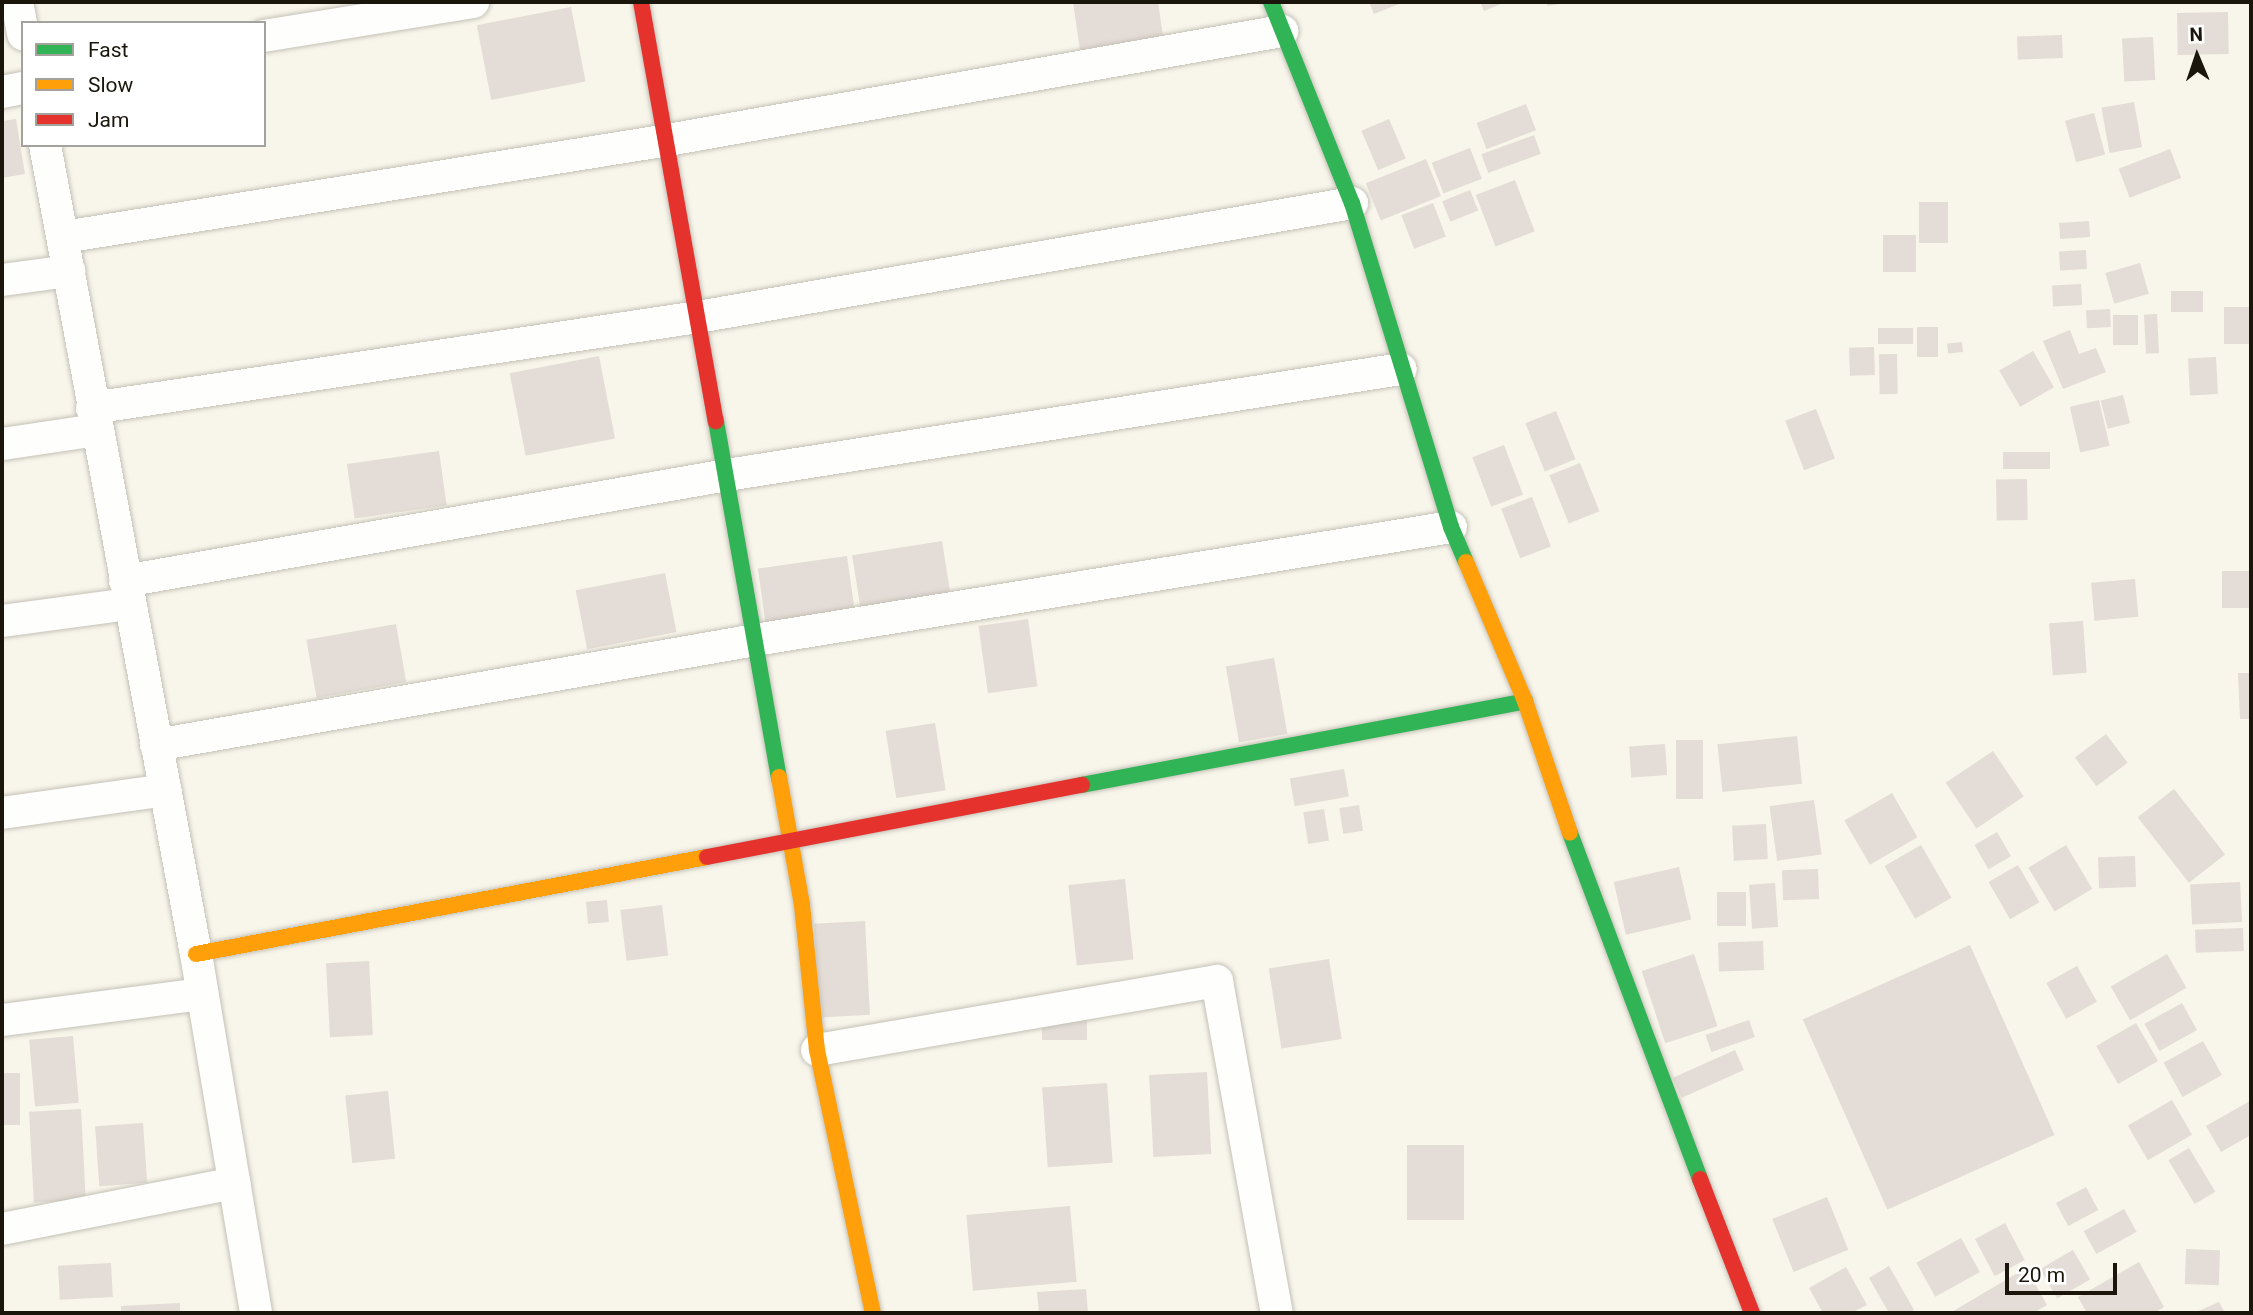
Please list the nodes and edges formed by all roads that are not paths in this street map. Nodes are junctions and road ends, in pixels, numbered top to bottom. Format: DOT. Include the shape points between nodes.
graph roads {
  1 [pos="17,2"];
  2 [pos="473,2"];
  3 [pos="641,2"];
  4 [pos="1270,2"];
  5 [pos="21,23"];
  6 [pos="1282,31"];
  7 [pos="266,36"];
  8 [pos="21,88"];
  9 [pos="2,92"];
  10 [pos="668,140"];
  11 [pos="45,147"];
  12 [pos="1352,203"];
  13 [pos="64,237"];
  14 [pos="69,271"];
  15 [pos="2,280"];
  16 [pos="698,317"];
  17 [pos="1401,369"];
  18 [pos="94,419"];
  19 [pos="2,444"];
  20 [pos="727,475"];
  21 [pos="1451,527"];
  22 [pos="127,592"];
  23 [pos="2,621"];
  24 [pos="755,640"];
  25 [pos="1525,701"];
  26 [pos="156,746"];
  27 [pos="164,790"];
  28 [pos="2,813"];
  29 [pos="791,843"];
  30 [pos="196,954"];
  31 [pos="202,993"];
  32 [pos="2,1020"];
  33 [pos="817,1050"];
  34 [pos="234,1183"];
  35 [pos="2,1229"];
  36 [pos="256,1313"];
  37 [pos="873,1313"];
  38 [pos="1277,1313"];
  39 [pos="1752,1313"];
  1 -- 5 [label="street"];
  2 -- 7 [label="street"];
  3 -- 10 [label="street"];
  4 -- 6 [label="street"];
  6 -- 10 [label="street"];
  6 -- 12 [label="street"];
  8 -- 9 [label="street"];
  10 -- 13 [label="street"];
  10 -- 16 [label="street"];
  11 -- 13 [label="street"];
  12 -- 16 [label="street"];
  12 -- 17 [label="street"];
  13 -- 14 [label="street"];
  14 -- 15 [label="street"];
  14 -- 18 [label="street"];
  16 -- 18 [label="street"];
  16 -- 20 [label="street"];
  17 -- 20 [label="street"];
  17 -- 21 [label="street"];
  18 -- 19 [label="street"];
  18 -- 22 [label="street"];
  20 -- 22 [label="street"];
  20 -- 24 [label="street"];
  21 -- 24 [label="street"];
  21 -- 25 [label="street"];
  22 -- 23 [label="street"];
  22 -- 26 [label="street"];
  24 -- 26 [label="street"];
  24 -- 29 [label="street"];
  25 -- 29 [label="street"];
  25 -- 39 [label="street" via="1606,936"];
  26 -- 27 [label="street"];
  27 -- 28 [label="street"];
  27 -- 30 [label="street"];
  29 -- 30 [label="street"];
  29 -- 33 [label="street"];
  30 -- 31 [label="street"];
  31 -- 32 [label="street"];
  31 -- 34 [label="street"];
  33 -- 37 [label="street"];
  33 -- 38 [label="street" via="1217,981"];
  34 -- 35 [label="street"];
  34 -- 36 [label="street"];
}
